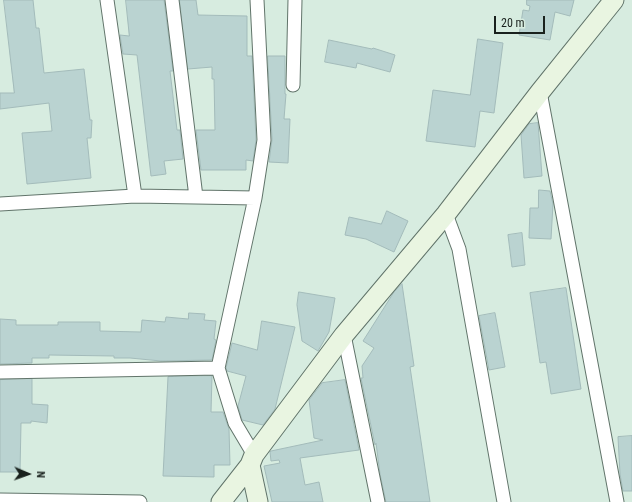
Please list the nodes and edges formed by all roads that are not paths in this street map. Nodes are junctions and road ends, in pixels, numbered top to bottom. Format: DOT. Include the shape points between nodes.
graph roads {
  1 [pos="107,0"];
  2 [pos="172,0"];
  3 [pos="257,0"];
  4 [pos="295,0"];
  5 [pos="613,0"];
  6 [pos="293,84"];
  7 [pos="540,92"];
  8 [pos="135,196"];
  9 [pos="196,197"];
  10 [pos="255,198"];
  11 [pos="0,204"];
  12 [pos="446,214"];
  13 [pos="344,335"];
  14 [pos="218,368"];
  15 [pos="0,372"];
  16 [pos="252,460"];
  17 [pos="0,500"];
  18 [pos="140,502"];
  19 [pos="220,502"];
  20 [pos="258,502"];
  21 [pos="378,502"];
  22 [pos="504,502"];
  23 [pos="617,502"];
  1 -- 8 [label="street"];
  2 -- 9 [label="street"];
  3 -- 10 [label="street" via="264,140"];
  4 -- 6 [label="street"];
  5 -- 7 [label="street"];
  7 -- 12 [label="street"];
  7 -- 23 [label="street"];
  8 -- 9 [label="street"];
  8 -- 11 [label="street"];
  9 -- 10 [label="street"];
  10 -- 14 [label="street"];
  12 -- 13 [label="street"];
  12 -- 22 [label="street" via="459,249"];
  13 -- 16 [label="street"];
  13 -- 21 [label="street"];
  14 -- 15 [label="street"];
  14 -- 16 [label="street" via="235,423"];
  16 -- 19 [label="street"];
  16 -- 20 [label="street"];
  17 -- 18 [label="street"];
}
